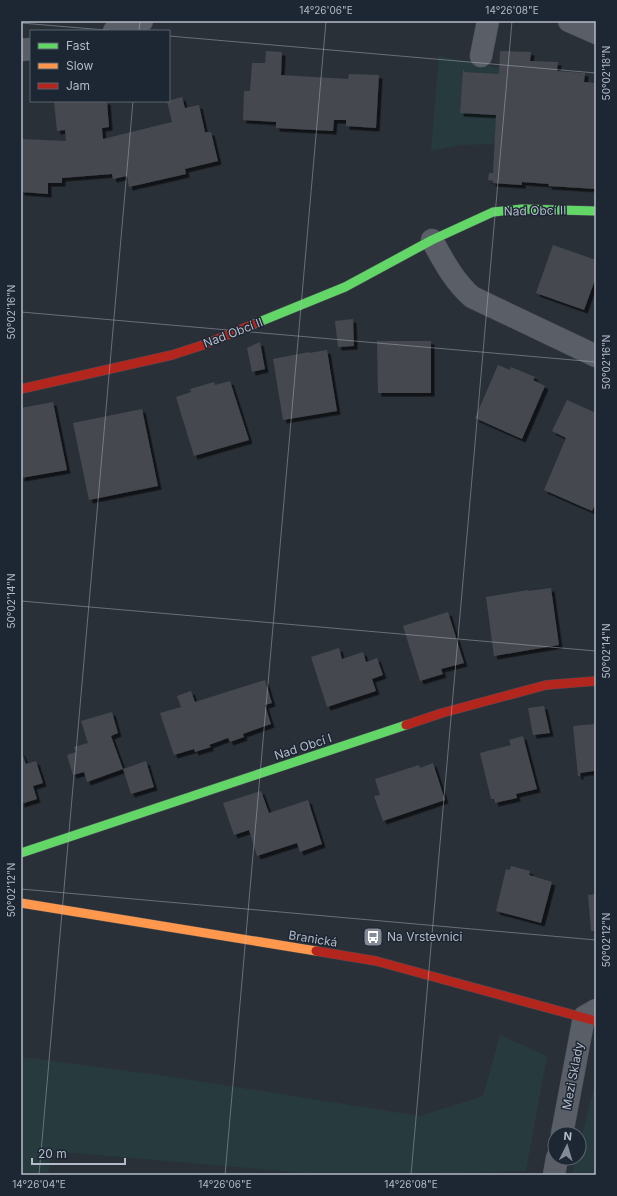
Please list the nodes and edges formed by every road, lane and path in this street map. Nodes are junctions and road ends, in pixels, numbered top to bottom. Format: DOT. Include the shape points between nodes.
graph roads {
  1 [pos="142,21"];
  2 [pos="488,21"];
  3 [pos="569,21"];
  4 [pos="117,30"];
  5 [pos="596,33"];
  6 [pos="481,56"];
  7 [pos="596,211"];
  8 [pos="432,240"];
  9 [pos="596,356"];
  10 [pos="21,389"];
  11 [pos="596,680"];
  12 [pos="21,852"];
  13 [pos="21,902"];
  14 [pos="592,1016"];
  15 [pos="564,1126"];
  1 -- 4 [label="street"];
  2 -- 6 [label="street"];
  3 -- 5 [label="street"];
  7 -- 8 [label="street, Nad Obcí II" via="522,209 493,212"];
  8 -- 9 [label="street" via="453,277 472,297"];
  8 -- 10 [label="street, Nad Obcí II" via="345,287 203,344 146,362"];
  11 -- 12 [label="street, Nad Obcí Ⅰ" via="546,685 442,713"];
  13 -- 14 [label="street, Branická" via="376,962"];
  14 -- 15 [label="street, Mezi Sklady"];
}
